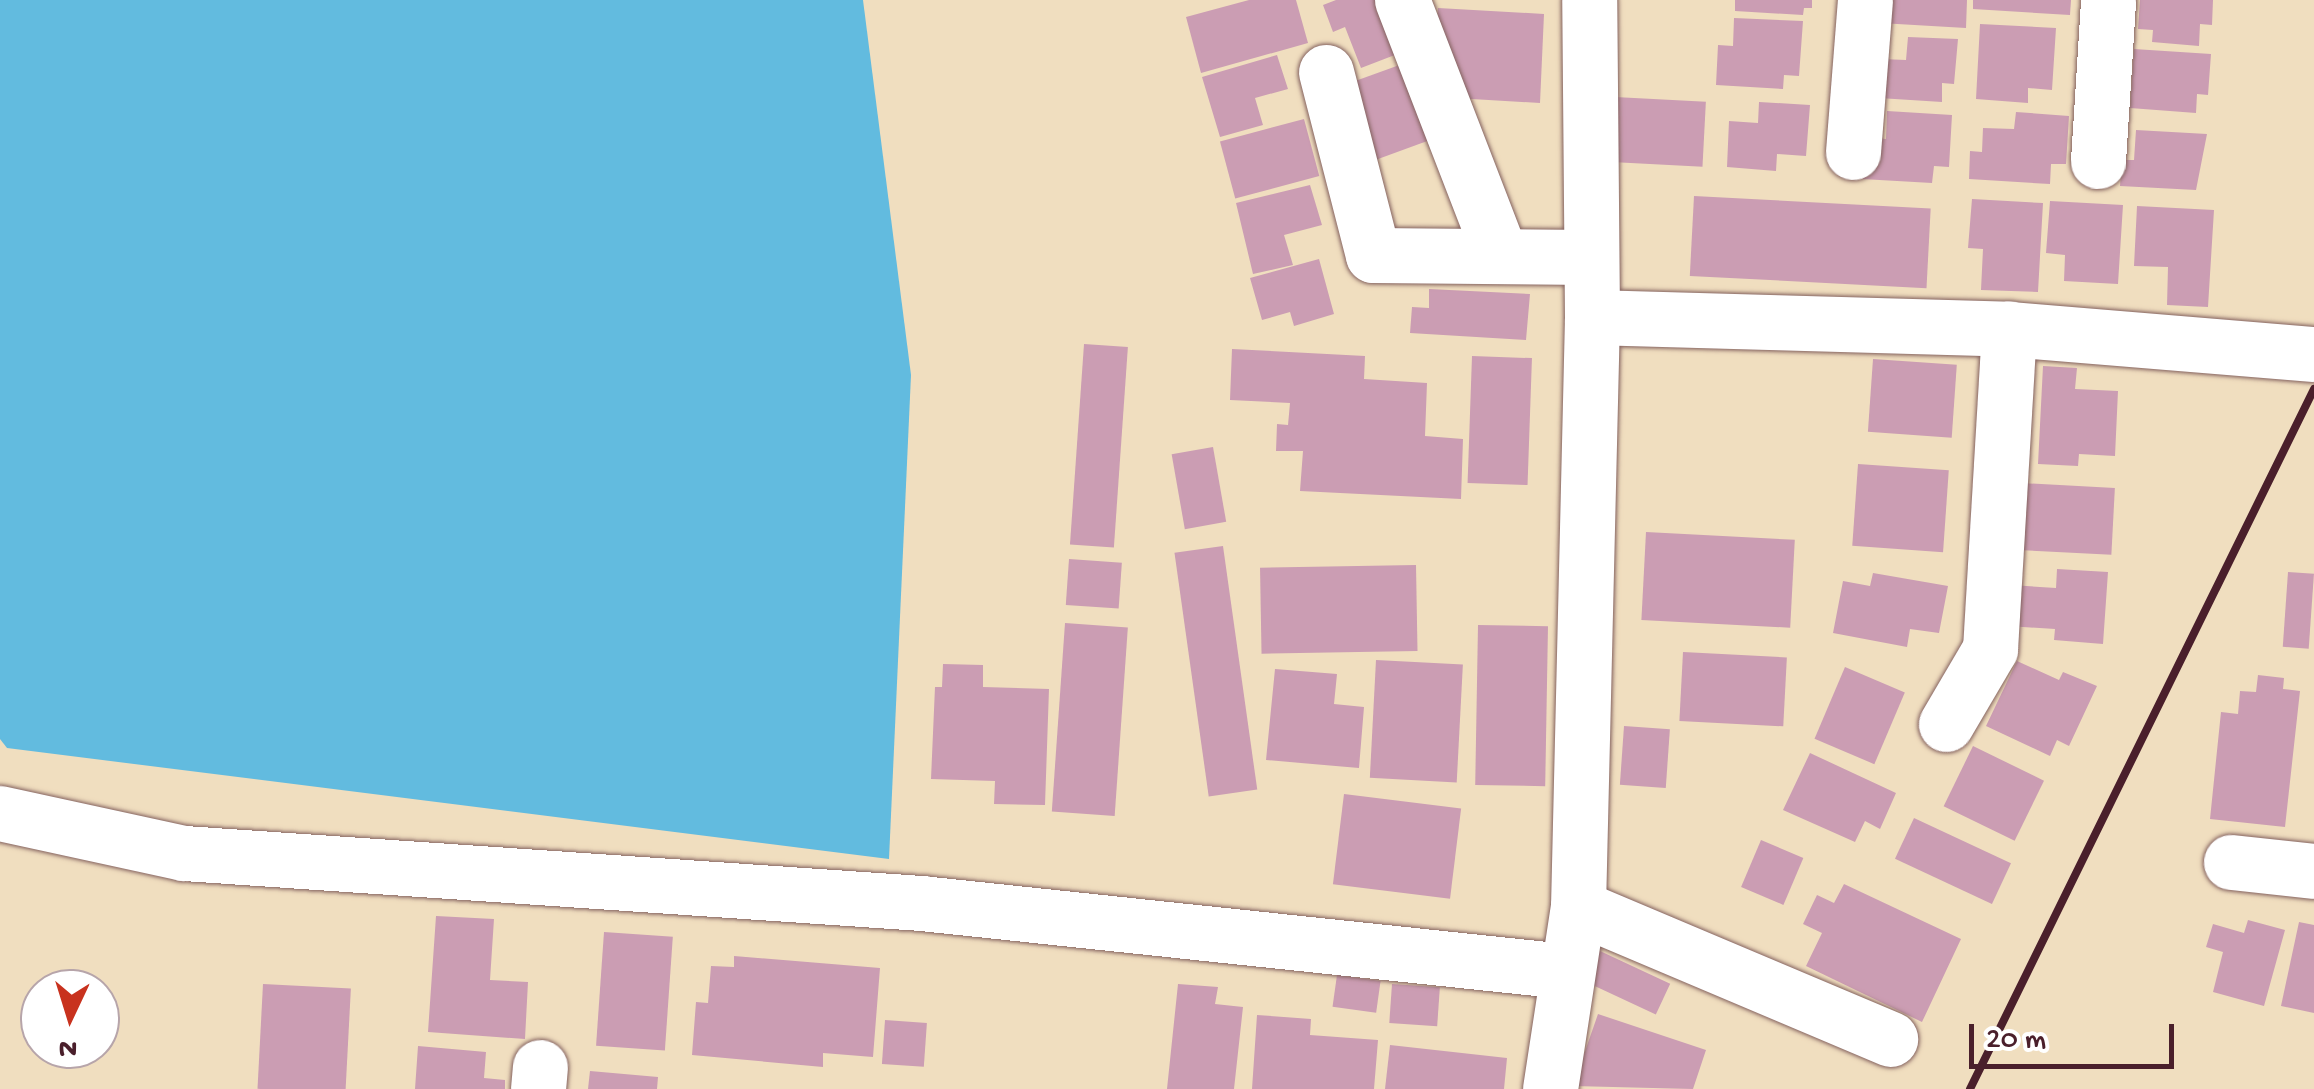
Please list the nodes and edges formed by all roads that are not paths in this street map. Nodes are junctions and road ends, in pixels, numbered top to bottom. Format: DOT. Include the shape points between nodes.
graph roads {
  1 [pos="1402,0"];
  2 [pos="1589,0"];
  3 [pos="1865,0"];
  4 [pos="2108,0"];
  5 [pos="1326,72"];
  6 [pos="1853,152"];
  7 [pos="2098,162"];
  8 [pos="1501,256"];
  9 [pos="1592,257"];
  10 [pos="1592,317"];
  11 [pos="2009,329"];
  12 [pos="2314,354"];
  13 [pos="1946,724"];
  14 [pos="0,813"];
  15 [pos="2231,862"];
  16 [pos="2314,871"];
  17 [pos="1578,907"];
  18 [pos="1565,971"];
  19 [pos="1890,1039"];
  20 [pos="1550,1089"];
  1 -- 8 [label="street"];
  2 -- 9 [label="street"];
  3 -- 6 [label="street"];
  4 -- 7 [label="street"];
  5 -- 8 [label="street" via="1373,255"];
  8 -- 9 [label="street"];
  9 -- 10 [label="street"];
  10 -- 11 [label="street"];
  10 -- 17 [label="street"];
  11 -- 12 [label="street"];
  11 -- 13 [label="street" via="1990,650"];
  14 -- 18 [label="street" via="184,853 922,903"];
  15 -- 16 [label="street"];
  17 -- 18 [label="street"];
  17 -- 19 [label="street"];
  18 -- 20 [label="street"];
}
